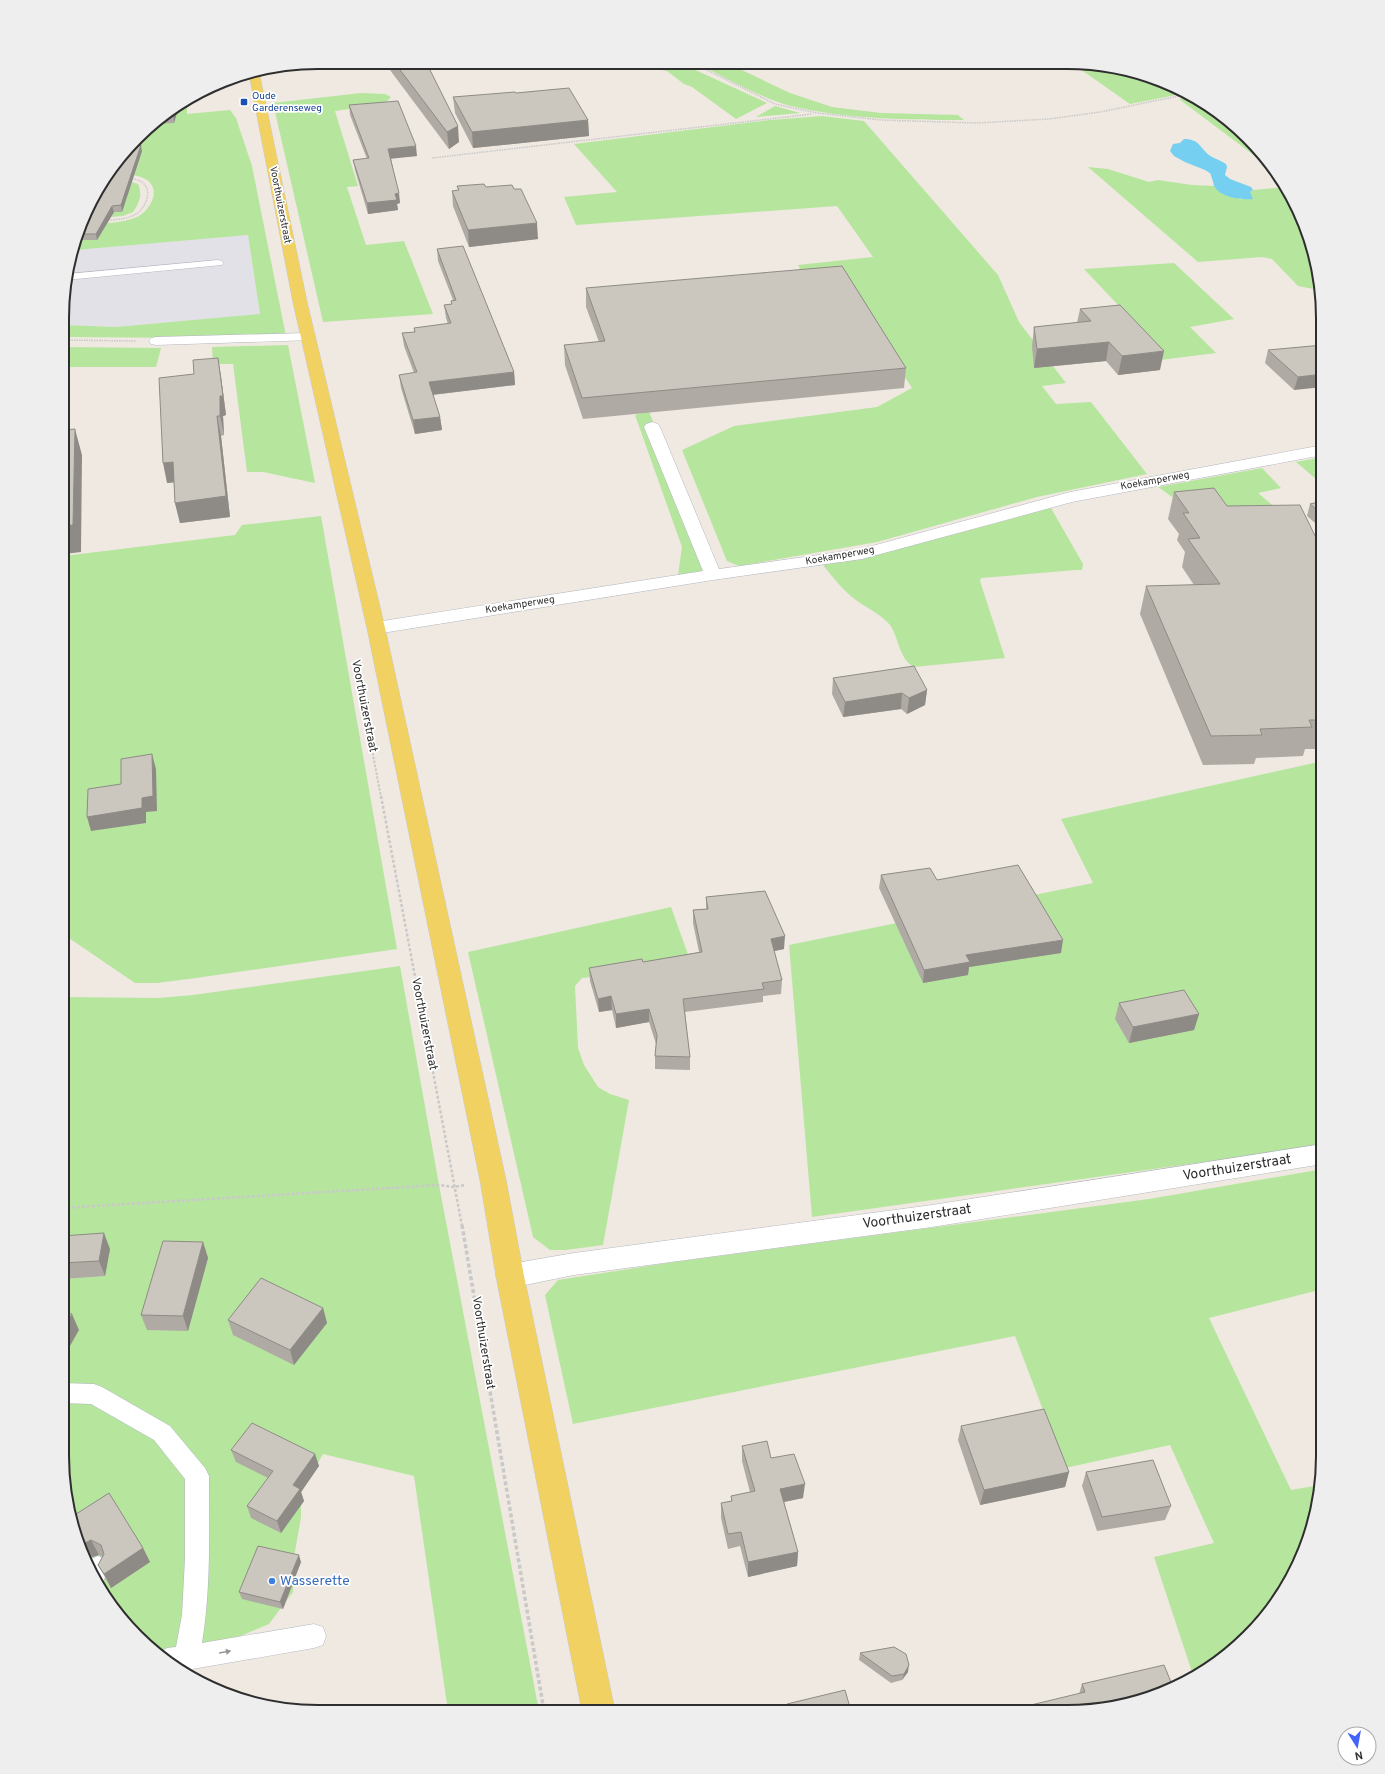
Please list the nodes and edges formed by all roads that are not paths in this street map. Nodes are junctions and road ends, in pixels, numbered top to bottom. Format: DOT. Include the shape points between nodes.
graph roads {
  1 [pos="255,77"];
  2 [pos="218,264"];
  3 [pos="73,277"];
  4 [pos="308,337"];
  5 [pos="156,341"];
  6 [pos="652,427"];
  7 [pos="1316,451"];
  8 [pos="713,575"];
  9 [pos="376,628"];
  10 [pos="1316,1155"];
  11 [pos="510,1276"];
  12 [pos="69,1393"];
  13 [pos="314,1636"];
  14 [pos="177,1660"];
  15 [pos="598,1705"];
  1 -- 4 [label="main road, Voorthuizerstraat"];
  2 -- 3 [label="lane"];
  4 -- 5 [label="street"];
  4 -- 9 [label="main road, Voorthuizerstraat"];
  6 -- 8 [label="street"];
  7 -- 8 [label="street, Koekamperweg" via="1070,497 862,554"];
  8 -- 9 [label="street, Koekamperweg"];
  9 -- 11 [label="main road, Voorthuizerstraat" via="494,1180"];
  10 -- 11 [label="street, Voorthuizerstraat" via="932,1216 574,1264"];
  11 -- 15 [label="main road, Voorthuizerstraat"];
  12 -- 14 [label="lane" via="94,1394 162,1433 197,1476 194,1615"];
  14 -- 13 [label="lane, one-way"];
}
